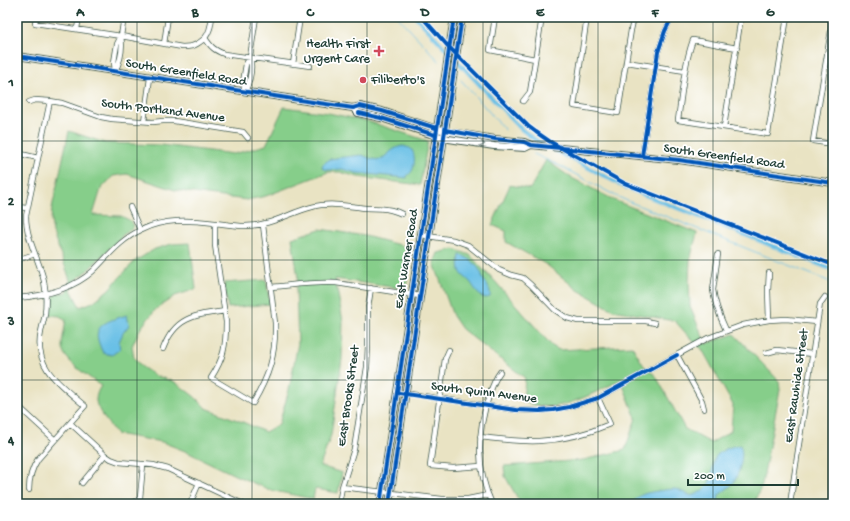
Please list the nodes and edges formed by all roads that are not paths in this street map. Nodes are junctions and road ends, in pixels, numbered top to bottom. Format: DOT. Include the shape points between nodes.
graph roads {
  1 [pos="36,17"];
  2 [pos="79,17"];
  3 [pos="124,17"];
  4 [pos="168,17"];
  5 [pos="212,17"];
  6 [pos="256,17"];
  7 [pos="300,17"];
  8 [pos="454,17"];
  9 [pos="462,17"];
  10 [pos="480,17"];
  11 [pos="542,17"];
  12 [pos="587,17"];
  13 [pos="634,17"];
  14 [pos="672,17"];
  15 [pos="741,17"];
  16 [pos="787,17"];
  17 [pos="495,18"];
  18 [pos="833,18"];
  19 [pos="78,29"];
  20 [pos="121,36"];
  21 [pos="205,38"];
  22 [pos="164,44"];
  23 [pos="736,48"];
  24 [pos="17,56"];
  25 [pos="250,57"];
  26 [pos="535,59"];
  27 [pos="626,62"];
  28 [pos="293,64"];
  29 [pos="310,66"];
  30 [pos="655,67"];
  31 [pos="685,71"];
  32 [pos="115,72"];
  33 [pos="150,78"];
  34 [pos="245,92"];
  35 [pos="50,100"];
  36 [pos="523,101"];
  37 [pos="29,102"];
  38 [pos="353,108"];
  39 [pos="144,121"];
  40 [pos="724,127"];
  41 [pos="436,128"];
  42 [pos="445,130"];
  43 [pos="435,135"];
  44 [pos="248,138"];
  45 [pos="444,138"];
  46 [pos="833,144"];
  47 [pos="531,145"];
  48 [pos="17,153"];
  49 [pos="642,156"];
  50 [pos="38,158"];
  51 [pos="833,183"];
  52 [pos="338,198"];
  53 [pos="337,205"];
  54 [pos="17,207"];
  55 [pos="130,207"];
  56 [pos="27,208"];
  57 [pos="402,214"];
  58 [pos="215,223"];
  59 [pos="263,224"];
  60 [pos="140,230"];
  61 [pos="421,235"];
  62 [pos="429,236"];
  63 [pos="35,254"];
  64 [pos="718,254"];
  65 [pos="17,260"];
  66 [pos="769,273"];
  67 [pos="511,275"];
  68 [pos="508,281"];
  69 [pos="271,287"];
  70 [pos="371,288"];
  71 [pos="45,294"];
  72 [pos="411,294"];
  73 [pos="420,296"];
  74 [pos="825,297"];
  75 [pos="17,298"];
  76 [pos="225,311"];
  77 [pos="596,315"];
  78 [pos="769,320"];
  79 [pos="596,321"];
  80 [pos="817,322"];
  81 [pos="655,323"];
  82 [pos="726,330"];
  83 [pos="163,349"];
  84 [pos="449,350"];
  85 [pos="766,353"];
  86 [pos="812,354"];
  87 [pos="676,355"];
  88 [pos="500,372"];
  89 [pos="397,392"];
  90 [pos="405,394"];
  91 [pos="439,398"];
  92 [pos="598,398"];
  93 [pos="17,405"];
  94 [pos="486,405"];
  95 [pos="704,409"];
  96 [pos="21,410"];
  97 [pos="17,414"];
  98 [pos="70,423"];
  99 [pos="480,438"];
  100 [pos="54,440"];
  101 [pos="105,455"];
  102 [pos="143,464"];
  103 [pos="481,466"];
  104 [pos="82,483"];
  105 [pos="199,483"];
  106 [pos="342,487"];
  107 [pos="28,490"];
  108 [pos="382,492"];
  109 [pos="391,493"];
  110 [pos="488,495"];
  111 [pos="134,504"];
  112 [pos="190,504"];
  113 [pos="243,504"];
  114 [pos="339,504"];
  115 [pos="380,504"];
  116 [pos="389,504"];
  117 [pos="492,504"];
  118 [pos="790,504"];
  1 -- 19 [label="street" via="35,23"];
  2 -- 19 [label="street"];
  3 -- 20 [label="street"];
  4 -- 22 [label="street"];
  5 -- 21 [label="street"];
  6 -- 25 [label="street"];
  7 -- 28 [label="street"];
  8 -- 41 [label="main road, East Warner Road"];
  9 -- 42 [label="main road, East Warner Road"];
  10 -- 17 [label="street"];
  11 -- 26 [label="street"];
  12 -- 27 [label="street" via="574,106 618,113"];
  13 -- 27 [label="street"];
  14 -- 30 [label="street" via="661,41"];
  15 -- 23 [label="street"];
  16 -- 40 [label="street" via="768,134"];
  17 -- 26 [label="street" via="490,50"];
  18 -- 46 [label="street" via="813,141"];
  19 -- 20 [label="street"];
  20 -- 22 [label="street"];
  20 -- 32 [label="street" via="119,63"];
  21 -- 22 [label="street" via="192,47"];
  21 -- 25 [label="street" via="211,47 224,54"];
  23 -- 31 [label="street" via="693,40"];
  23 -- 40 [label="street"];
  24 -- 32 [label="main road, South Greenfield Road"];
  25 -- 28 [label="street"];
  25 -- 34 [label="street" via="250,78"];
  26 -- 36 [label="street" via="530,92"];
  27 -- 30 [label="street"];
  28 -- 29 [label="street"];
  30 -- 31 [label="street"];
  30 -- 49 [label="street"];
  31 -- 40 [label="street" via="678,120"];
  32 -- 33 [label="main road, South Greenfield Road"];
  33 -- 34 [label="main road, South Greenfield Road"];
  33 -- 39 [label="street"];
  34 -- 38 [label="main road, South Greenfield Road"];
  35 -- 37 [label="street, South Portland Avenue"];
  35 -- 39 [label="street, South Portland Avenue" via="101,117"];
  35 -- 50 [label="street"];
  38 -- 41 [label="main road, South Greenfield Road" via="360,106 382,111"];
  38 -- 43 [label="main road, South Greenfield Road" via="358,113"];
  39 -- 44 [label="street, South Portland Avenue" via="174,121 243,132"];
  41 -- 42 [label="main road, South Greenfield Road"];
  41 -- 43 [label="main road, East Warner Road"];
  42 -- 45 [label="main road, East Warner Road"];
  42 -- 47 [label="main road, South Greenfield Road"];
  43 -- 45 [label="main road, South Greenfield Road"];
  43 -- 61 [label="main road, East Warner Road"];
  45 -- 47 [label="main road, South Greenfield Road, one-way" via="494,146 525,148"];
  45 -- 62 [label="main road, East Warner Road"];
  47 -- 49 [label="main road, South Greenfield Road"];
  48 -- 50 [label="street"];
  49 -- 51 [label="main road, South Greenfield Road"];
  50 -- 56 [label="street"];
  52 -- 53 [label="street"];
  53 -- 57 [label="street" via="390,210"];
  53 -- 59 [label="street" via="314,206"];
  54 -- 56 [label="street"];
  55 -- 60 [label="street"];
  56 -- 63 [label="street" via="26,226"];
  58 -- 59 [label="street" via="245,226"];
  58 -- 60 [label="street" via="177,220"];
  58 -- 76 [label="street" via="214,245"];
  59 -- 69 [label="street"];
  60 -- 71 [label="street" via="126,238 84,278 70,286"];
  61 -- 62 [label="street"];
  61 -- 72 [label="main road, East Warner Road"];
  62 -- 67 [label="street" via="468,245 499,270"];
  62 -- 73 [label="main road, East Warner Road"];
  63 -- 65 [label="street"];
  63 -- 71 [label="street" via="44,281"];
  64 -- 82 [label="street" via="713,290 715,303"];
  66 -- 78 [label="street"];
  67 -- 68 [label="street"];
  67 -- 79 [label="street" via="523,278 555,310 567,318"];
  69 -- 70 [label="street" via="323,282"];
  69 -- 76 [label="street" via="276,339 269,371 253,403 211,378 225,346"];
  70 -- 72 [label="street"];
  70 -- 106 [label="street, East Brooks Street" via="367,367 354,449"];
  71 -- 75 [label="street"];
  71 -- 98 [label="street" via="45,316 38,346 40,357 54,378 85,406"];
  72 -- 73 [label="street"];
  72 -- 89 [label="main road, East Warner Road"];
  73 -- 90 [label="main road, East Warner Road"];
  74 -- 80 [label="street, East Rawhide Street" via="820,304"];
  76 -- 83 [label="street" via="192,316 183,321 167,339"];
  77 -- 79 [label="street"];
  78 -- 80 [label="street, South Quinn Avenue" via="794,319"];
  78 -- 82 [label="street, South Quinn Avenue"];
  79 -- 81 [label="street"];
  80 -- 86 [label="street, East Rawhide Street"];
  82 -- 87 [label="street, South Quinn Avenue"];
  84 -- 91 [label="street" via="445,359"];
  85 -- 86 [label="street" via="777,350"];
  86 -- 118 [label="street, East Rawhide Street"];
  87 -- 92 [label="street, South Quinn Avenue"];
  87 -- 95 [label="street"];
  88 -- 94 [label="street" via="495,378"];
  89 -- 90 [label="street, South Quinn Avenue"];
  89 -- 108 [label="main road, East Warner Road"];
  90 -- 91 [label="street, South Quinn Avenue"];
  90 -- 109 [label="main road, East Warner Road"];
  91 -- 94 [label="street, South Quinn Avenue"];
  91 -- 103 [label="street" via="430,466"];
  92 -- 94 [label="street, South Quinn Avenue" via="569,407 540,411"];
  92 -- 99 [label="street" via="610,424 588,433 548,441"];
  93 -- 96 [label="street"];
  94 -- 99 [label="street"];
  96 -- 97 [label="street"];
  96 -- 100 [label="street"];
  98 -- 100 [label="street"];
  98 -- 101 [label="street"];
  99 -- 103 [label="street"];
  100 -- 107 [label="street" via="34,465"];
  101 -- 102 [label="street" via="118,462"];
  101 -- 104 [label="street"];
  102 -- 105 [label="street" via="161,467"];
  102 -- 111 [label="street" via="140,498"];
  103 -- 110 [label="street"];
  105 -- 112 [label="street"];
  105 -- 113 [label="street"];
  106 -- 108 [label="street"];
  106 -- 114 [label="street, East Brooks Street"];
  108 -- 109 [label="street"];
  108 -- 115 [label="main road, East Warner Road"];
  109 -- 110 [label="street" via="451,499"];
  109 -- 116 [label="main road, East Warner Road"];
  110 -- 117 [label="street"];
}
